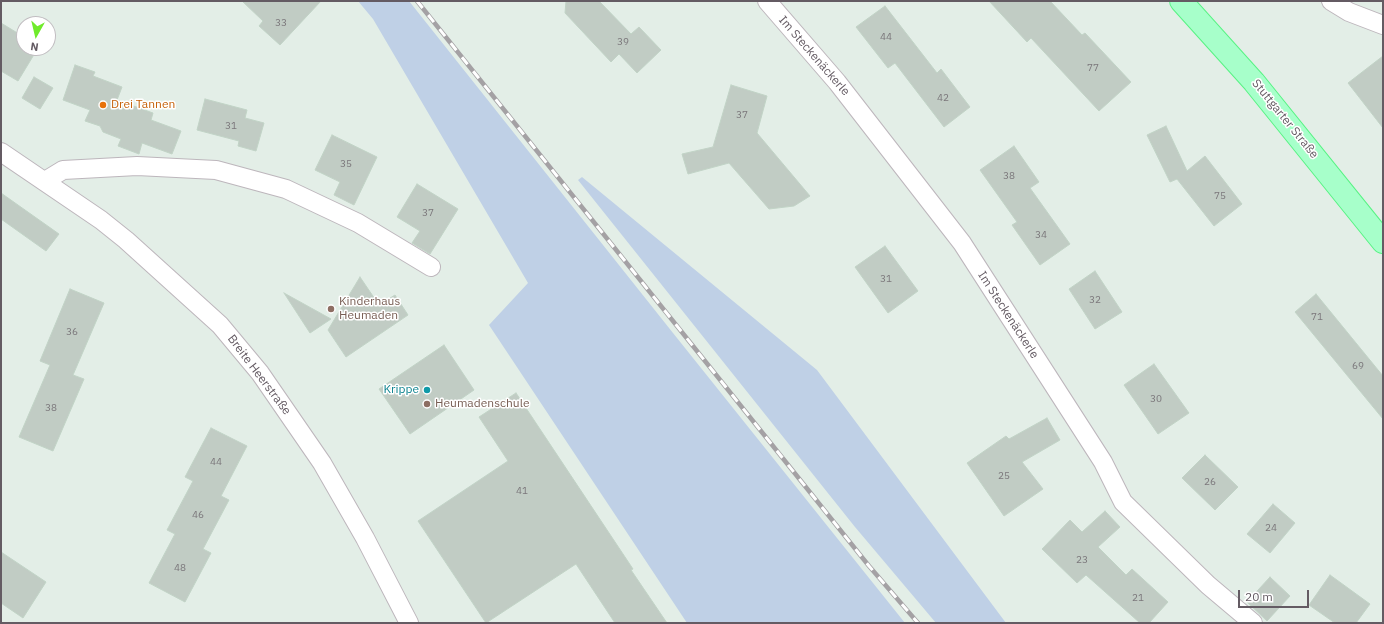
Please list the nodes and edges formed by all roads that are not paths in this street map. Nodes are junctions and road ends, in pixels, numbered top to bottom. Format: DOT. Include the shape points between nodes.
graph roads {
  1 [pos="767,1"];
  2 [pos="1181,1"];
  3 [pos="1331,1"];
  4 [pos="1383,25"];
  5 [pos="1,152"];
  6 [pos="45,181"];
  7 [pos="1383,242"];
  8 [pos="431,267"];
  9 [pos="409,623"];
  10 [pos="1253,623"];
  1 -- 10 [label="street, Im Steckenäckerle" via="837,82 962,243 1103,462 1123,502 1208,585"];
  2 -- 7 [label="main road, Stuttgarter Straße" via="1254,82"];
  3 -- 4 [label="street" via="1349,12"];
  5 -- 6 [label="street, Breite Heerstraße"];
  6 -- 8 [label="street" via="63,170 137,166 216,170 286,189 358,223"];
  6 -- 9 [label="street, Breite Heerstraße" via="126,240 220,325 255,367 322,463"];
}
